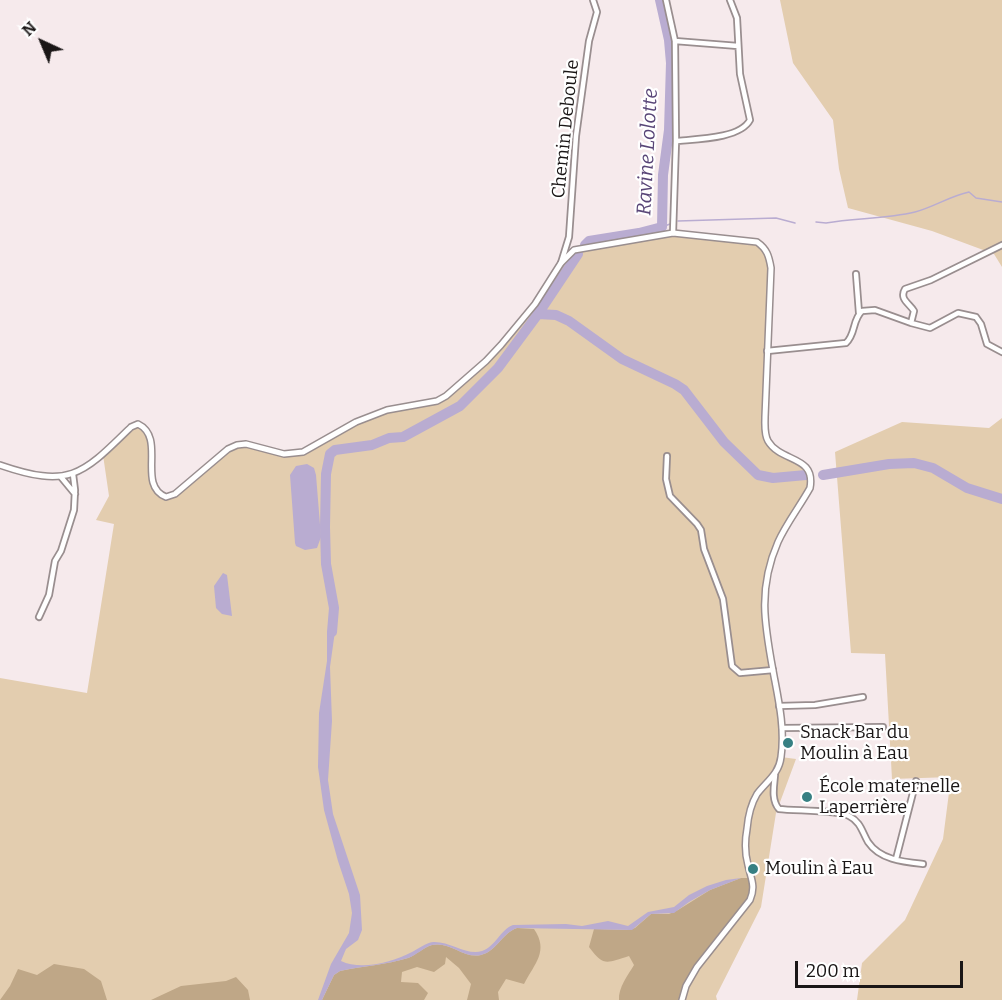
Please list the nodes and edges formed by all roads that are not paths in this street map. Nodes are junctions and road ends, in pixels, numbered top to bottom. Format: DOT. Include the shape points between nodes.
graph roads {
  1 [pos="593,0"];
  2 [pos="666,0"];
  3 [pos="730,0"];
  4 [pos="675,40"];
  5 [pos="738,46"];
  6 [pos="676,141"];
  7 [pos="673,233"];
  8 [pos="1002,245"];
  9 [pos="561,262"];
  10 [pos="856,274"];
  11 [pos="859,313"];
  12 [pos="911,323"];
  13 [pos="767,351"];
  14 [pos="1002,352"];
  15 [pos="667,456"];
  16 [pos="0,465"];
  17 [pos="73,474"];
  18 [pos="61,477"];
  19 [pos="75,494"];
  20 [pos="39,617"];
  21 [pos="773,670"];
  22 [pos="862,697"];
  23 [pos="779,706"];
  24 [pos="883,727"];
  25 [pos="782,728"];
  26 [pos="775,775"];
  27 [pos="916,781"];
  28 [pos="894,859"];
  29 [pos="924,864"];
  30 [pos="682,1000"];
  1 -- 9 [label="street, Chemin Deboule" via="597,12 588,41 569,237"];
  2 -- 4 [label="street"];
  3 -- 5 [label="street" via="737,18"];
  4 -- 5 [label="street"];
  4 -- 6 [label="street"];
  5 -- 6 [label="street" via="748,124 723,135"];
  6 -- 7 [label="street"];
  7 -- 9 [label="street" via="580,248"];
  7 -- 13 [label="street" via="757,242 763,247 771,268"];
  8 -- 12 [label="street" via="906,289 904,300 914,311"];
  9 -- 17 [label="street" via="522,321 486,361 437,401 387,410 303,452 284,454 237,445 166,497 157,490 152,473 152,438 146,427 138,423 93,463"];
  10 -- 11 [label="street"];
  11 -- 12 [label="street" via="875,310"];
  11 -- 13 [label="street" via="853,335 846,343"];
  12 -- 14 [label="street" via="930,328 958,314 976,317 987,344"];
  13 -- 21 [label="street" via="766,436 775,449 803,464 812,479 778,542 767,572 764,620"];
  15 -- 21 [label="street" via="670,495 701,530 723,599 732,666 741,673"];
  16 -- 18 [label="street" via="33,475"];
  17 -- 18 [label="street"];
  17 -- 19 [label="street"];
  18 -- 19 [label="street"];
  19 -- 20 [label="street" via="74,510"];
  21 -- 23 [label="street"];
  22 -- 23 [label="street"];
  23 -- 25 [label="street"];
  24 -- 25 [label="street"];
  25 -- 26 [label="street" via="782,755"];
  26 -- 28 [label="street" via="774,798 779,809 848,815 876,850"];
  26 -- 30 [label="street" via="753,801 749,817 747,859 754,891 697,967"];
  27 -- 28 [label="street"];
  28 -- 29 [label="street"];
}
